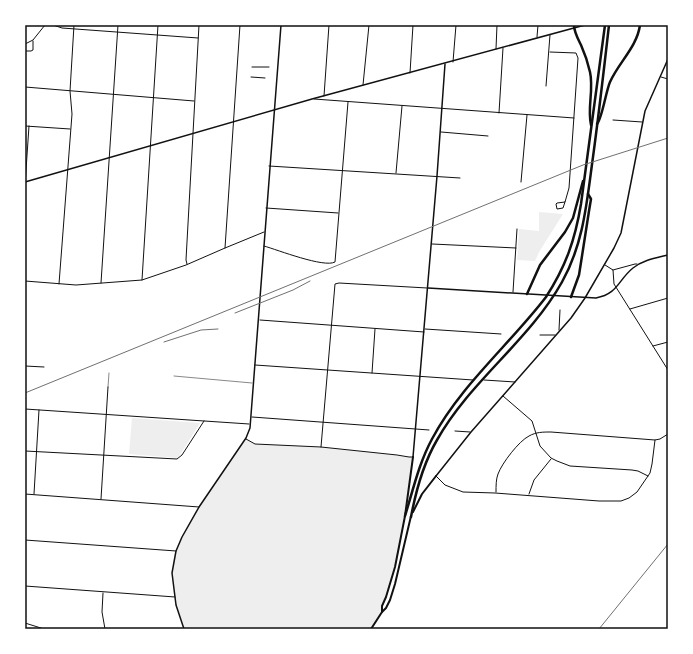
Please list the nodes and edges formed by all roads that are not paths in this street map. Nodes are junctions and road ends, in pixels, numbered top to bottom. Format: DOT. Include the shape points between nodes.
graph roads {
  1 [pos="45,25"];
  2 [pos="53,25"];
  3 [pos="74,25"];
  4 [pos="118,25"];
  5 [pos="158,25"];
  6 [pos="199,25"];
  7 [pos="240,25"];
  8 [pos="282,25"];
  9 [pos="329,25"];
  10 [pos="369,25"];
  11 [pos="413,25"];
  12 [pos="456,25"];
  13 [pos="497,25"];
  14 [pos="538,25"];
  15 [pos="585,25"];
  16 [pos="605,25"];
  17 [pos="609,25"];
  18 [pos="640,25"];
  19 [pos="574,26"];
  20 [pos="74,29"];
  21 [pos="117,31"];
  22 [pos="550,34"];
  23 [pos="158,35"];
  24 [pos="198,38"];
  25 [pos="537,38"];
  26 [pos="33,40"];
  27 [pos="25,44"];
  28 [pos="503,48"];
  29 [pos="496,50"];
  30 [pos="25,51"];
  31 [pos="550,52"];
  32 [pos="668,59"];
  33 [pos="453,62"];
  34 [pos="445,64"];
  35 [pos="252,66"];
  36 [pos="269,67"];
  37 [pos="410,73"];
  38 [pos="660,76"];
  39 [pos="251,77"];
  40 [pos="265,78"];
  41 [pos="668,80"];
  42 [pos="363,86"];
  43 [pos="546,86"];
  44 [pos="25,87"];
  45 [pos="70,91"];
  46 [pos="113,94"];
  47 [pos="324,96"];
  48 [pos="154,97"];
  49 [pos="312,99"];
  50 [pos="195,101"];
  51 [pos="348,102"];
  52 [pos="402,106"];
  53 [pos="442,109"];
  54 [pos="275,110"];
  55 [pos="499,113"];
  56 [pos="527,115"];
  57 [pos="574,118"];
  58 [pos="613,120"];
  59 [pos="234,122"];
  60 [pos="643,122"];
  61 [pos="597,124"];
  62 [pos="25,126"];
  63 [pos="29,126"];
  64 [pos="591,127"];
  65 [pos="71,129"];
  66 [pos="440,132"];
  67 [pos="193,134"];
  68 [pos="488,136"];
  69 [pos="151,146"];
  70 [pos="109,158"];
  71 [pos="269,166"];
  72 [pos="67,170"];
  73 [pos="342,170"];
  74 [pos="586,173"];
  75 [pos="396,174"];
  76 [pos="437,176"];
  77 [pos="460,178"];
  78 [pos="25,182"];
  79 [pos="522,182"];
  80 [pos="25,185"];
  81 [pos="588,194"];
  82 [pos="565,202"];
  83 [pos="266,208"];
  84 [pos="339,213"];
  85 [pos="517,229"];
  86 [pos="265,232"];
  87 [pos="432,244"];
  88 [pos="264,246"];
  89 [pos="225,248"];
  90 [pos="516,248"];
  91 [pos="668,255"];
  92 [pos="638,264"];
  93 [pos="187,265"];
  94 [pos="604,265"];
  95 [pos="613,270"];
  96 [pos="142,280"];
  97 [pos="25,281"];
  98 [pos="101,283"];
  99 [pos="60,284"];
  100 [pos="428,288"];
  101 [pos="616,288"];
  102 [pos="512,294"];
  103 [pos="527,294"];
  104 [pos="571,297"];
  105 [pos="586,298"];
  106 [pos="668,298"];
  107 [pos="630,309"];
  108 [pos="560,310"];
  109 [pos="259,320"];
  110 [pos="331,325"];
  111 [pos="376,328"];
  112 [pos="425,329"];
  113 [pos="559,331"];
  114 [pos="424,332"];
  115 [pos="501,334"];
  116 [pos="540,335"];
  117 [pos="555,335"];
  118 [pos="668,342"];
  119 [pos="653,346"];
  120 [pos="255,365"];
  121 [pos="25,366"];
  122 [pos="44,366"];
  123 [pos="328,370"];
  124 [pos="668,370"];
  125 [pos="109,373"];
  126 [pos="372,373"];
  127 [pos="174,376"];
  128 [pos="421,376"];
  129 [pos="515,382"];
  130 [pos="254,383"];
  131 [pos="108,387"];
  132 [pos="504,396"];
  133 [pos="25,409"];
  134 [pos="39,410"];
  135 [pos="107,414"];
  136 [pos="251,416"];
  137 [pos="204,421"];
  138 [pos="323,422"];
  139 [pos="250,424"];
  140 [pos="417,429"];
  141 [pos="429,430"];
  142 [pos="455,431"];
  143 [pos="471,432"];
  144 [pos="536,433"];
  145 [pos="668,434"];
  146 [pos="246,438"];
  147 [pos="655,440"];
  148 [pos="321,447"];
  149 [pos="25,451"];
  150 [pos="37,452"];
  151 [pos="104,456"];
  152 [pos="413,456"];
  153 [pos="551,458"];
  154 [pos="436,476"];
  155 [pos="648,476"];
  156 [pos="496,493"];
  157 [pos="25,494"];
  158 [pos="34,494"];
  159 [pos="528,495"];
  160 [pos="101,499"];
  161 [pos="199,507"];
  162 [pos="405,516"];
  163 [pos="411,517"];
  164 [pos="25,540"];
  165 [pos="176,551"];
  166 [pos="25,586"];
  167 [pos="103,592"];
  168 [pos="175,597"];
  169 [pos="382,612"];
  170 [pos="25,623"];
  171 [pos="44,629"];
  172 [pos="105,629"];
  173 [pos="184,629"];
  174 [pos="371,629"];
  1 -- 26 [label="street"];
  2 -- 20 [label="street"];
  3 -- 20 [label="street"];
  4 -- 21 [label="street"];
  5 -- 23 [label="street"];
  6 -- 24 [label="street"];
  7 -- 59 [label="street"];
  8 -- 54 [label="main road"];
  9 -- 47 [label="street"];
  10 -- 42 [label="street"];
  11 -- 37 [label="street"];
  12 -- 33 [label="street"];
  13 -- 29 [label="street"];
  14 -- 25 [label="street"];
  15 -- 19 [label="main road"];
  16 -- 64 [label="highway"];
  17 -- 61 [label="highway"];
  18 -- 61 [label="highway" via="636,40 610,82"];
  19 -- 22 [label="main road"];
  19 -- 64 [label="highway" via="590,73"];
  20 -- 21 [label="street"];
  20 -- 45 [label="street"];
  21 -- 23 [label="street"];
  21 -- 46 [label="street"];
  22 -- 25 [label="main road"];
  22 -- 31 [label="street"];
  23 -- 24 [label="street"];
  23 -- 48 [label="street"];
  24 -- 50 [label="street"];
  25 -- 28 [label="main road"];
  26 -- 27 [label="street"];
  26 -- 30 [label="street" via="33,50"];
  28 -- 29 [label="main road"];
  28 -- 55 [label="street"];
  29 -- 33 [label="main road"];
  31 -- 43 [label="street"];
  31 -- 57 [label="street" via="578,55"];
  32 -- 38 [label="main road"];
  33 -- 34 [label="main road"];
  34 -- 37 [label="main road"];
  34 -- 53 [label="main road"];
  35 -- 36 [label="street"];
  37 -- 42 [label="main road"];
  38 -- 41 [label="street"];
  38 -- 60 [label="main road" via="647,104"];
  39 -- 40 [label="street"];
  42 -- 47 [label="main road"];
  44 -- 45 [label="street"];
  45 -- 46 [label="street"];
  45 -- 65 [label="street"];
  46 -- 48 [label="street"];
  46 -- 70 [label="street"];
  47 -- 49 [label="main road"];
  48 -- 50 [label="street"];
  48 -- 69 [label="street"];
  49 -- 51 [label="street"];
  49 -- 54 [label="main road"];
  50 -- 67 [label="street"];
  51 -- 52 [label="street"];
  51 -- 73 [label="street"];
  52 -- 53 [label="street"];
  52 -- 75 [label="street"];
  53 -- 55 [label="street"];
  53 -- 66 [label="main road"];
  54 -- 59 [label="main road"];
  54 -- 71 [label="main road"];
  55 -- 56 [label="street"];
  56 -- 57 [label="street"];
  56 -- 79 [label="street"];
  57 -- 82 [label="street" via="569,188"];
  58 -- 60 [label="street"];
  59 -- 67 [label="main road"];
  59 -- 89 [label="street"];
  60 -- 94 [label="main road" via="621,233"];
  61 -- 81 [label="highway"];
  62 -- 63 [label="street"];
  63 -- 65 [label="street"];
  63 -- 78 [label="street"];
  64 -- 74 [label="highway"];
  65 -- 72 [label="street"];
  66 -- 68 [label="street"];
  66 -- 76 [label="main road"];
  67 -- 69 [label="main road"];
  67 -- 93 [label="street"];
  69 -- 70 [label="main road"];
  69 -- 96 [label="street"];
  70 -- 72 [label="main road"];
  70 -- 98 [label="street"];
  71 -- 73 [label="street"];
  71 -- 83 [label="main road"];
  72 -- 78 [label="main road"];
  72 -- 99 [label="street"];
  73 -- 75 [label="street"];
  73 -- 84 [label="street"];
  74 -- 103 [label="highway" via="573,218 540,265"];
  74 -- 162 [label="highway" via="572,247 558,278 542,303 451,408 437,429 419,468"];
  75 -- 76 [label="street"];
  76 -- 77 [label="street"];
  76 -- 87 [label="main road"];
  78 -- 80 [label="street"];
  81 -- 104 [label="highway" via="590,205 579,275"];
  81 -- 163 [label="highway" via="580,240 563,282 539,316 445,426 424,468"];
  82 -- 82 [label="street" via="557,203 557,209 562,208"];
  83 -- 84 [label="street"];
  83 -- 86 [label="main road"];
  84 -- 88 [label="street" via="336,260 332,264 315,262"];
  85 -- 90 [label="street"];
  86 -- 88 [label="main road"];
  86 -- 89 [label="street"];
  87 -- 90 [label="street"];
  87 -- 100 [label="main road"];
  88 -- 109 [label="main road"];
  89 -- 93 [label="street"];
  90 -- 102 [label="street"];
  91 -- 92 [label="main road"];
  92 -- 95 [label="street"];
  92 -- 101 [label="main road"];
  93 -- 96 [label="street"];
  94 -- 95 [label="street"];
  94 -- 105 [label="main road"];
  95 -- 101 [label="street"];
  96 -- 98 [label="street"];
  97 -- 99 [label="street"];
  98 -- 99 [label="street"];
  100 -- 102 [label="main road"];
  100 -- 110 [label="street" via="335,284"];
  100 -- 112 [label="main road"];
  101 -- 105 [label="main road" via="604,296"];
  101 -- 107 [label="street"];
  102 -- 103 [label="main road"];
  103 -- 104 [label="main road"];
  104 -- 105 [label="main road"];
  105 -- 113 [label="main road"];
  106 -- 107 [label="street"];
  107 -- 119 [label="street"];
  108 -- 113 [label="street"];
  109 -- 110 [label="street"];
  109 -- 120 [label="main road"];
  110 -- 111 [label="street"];
  110 -- 123 [label="street"];
  111 -- 114 [label="street"];
  111 -- 126 [label="street"];
  112 -- 114 [label="main road"];
  112 -- 115 [label="street"];
  113 -- 117 [label="main road"];
  114 -- 128 [label="main road"];
  116 -- 117 [label="street"];
  117 -- 129 [label="main road"];
  118 -- 119 [label="street"];
  119 -- 124 [label="street"];
  120 -- 123 [label="street"];
  120 -- 130 [label="main road"];
  121 -- 122 [label="street"];
  123 -- 126 [label="street"];
  123 -- 138 [label="street"];
  125 -- 131 [label="lane"];
  126 -- 128 [label="street"];
  127 -- 130 [label="lane"];
  128 -- 129 [label="street"];
  128 -- 140 [label="main road"];
  129 -- 132 [label="main road"];
  130 -- 136 [label="main road"];
  131 -- 135 [label="street"];
  132 -- 143 [label="main road"];
  132 -- 144 [label="street" via="530,418"];
  133 -- 134 [label="street"];
  134 -- 135 [label="street"];
  134 -- 150 [label="street"];
  135 -- 137 [label="street"];
  135 -- 151 [label="street"];
  136 -- 138 [label="street"];
  136 -- 139 [label="main road"];
  137 -- 139 [label="street"];
  137 -- 151 [label="street" via="177,459"];
  138 -- 140 [label="street"];
  138 -- 148 [label="street"];
  139 -- 146 [label="main road"];
  140 -- 141 [label="street"];
  140 -- 152 [label="main road"];
  142 -- 143 [label="street"];
  143 -- 154 [label="main road"];
  144 -- 147 [label="street"];
  144 -- 153 [label="street" via="540,446"];
  144 -- 156 [label="street" via="524,439 503,464 497,477"];
  145 -- 147 [label="street" via="660,440"];
  146 -- 148 [label="street" via="255,444"];
  146 -- 161 [label="main road"];
  147 -- 155 [label="street"];
  148 -- 152 [label="street"];
  149 -- 150 [label="street"];
  150 -- 151 [label="street"];
  150 -- 158 [label="street"];
  151 -- 160 [label="street"];
  152 -- 162 [label="highway"];
  153 -- 155 [label="street" via="566,465 632,470"];
  153 -- 159 [label="street" via="534,480"];
  154 -- 156 [label="street" via="445,486 463,492"];
  154 -- 163 [label="highway" via="417,501"];
  155 -- 159 [label="street" via="630,498 621,501"];
  156 -- 159 [label="street"];
  157 -- 158 [label="street"];
  158 -- 160 [label="street"];
  160 -- 161 [label="street"];
  161 -- 165 [label="main road"];
  162 -- 169 [label="highway" via="393,576"];
  163 -- 169 [label="highway" via="395,584"];
  164 -- 165 [label="street"];
  165 -- 168 [label="main road" via="172,573"];
  166 -- 167 [label="street"];
  167 -- 168 [label="street"];
  167 -- 172 [label="street" via="102,612"];
  168 -- 173 [label="main road"];
  169 -- 174 [label="highway"];
  170 -- 171 [label="street"];
}
